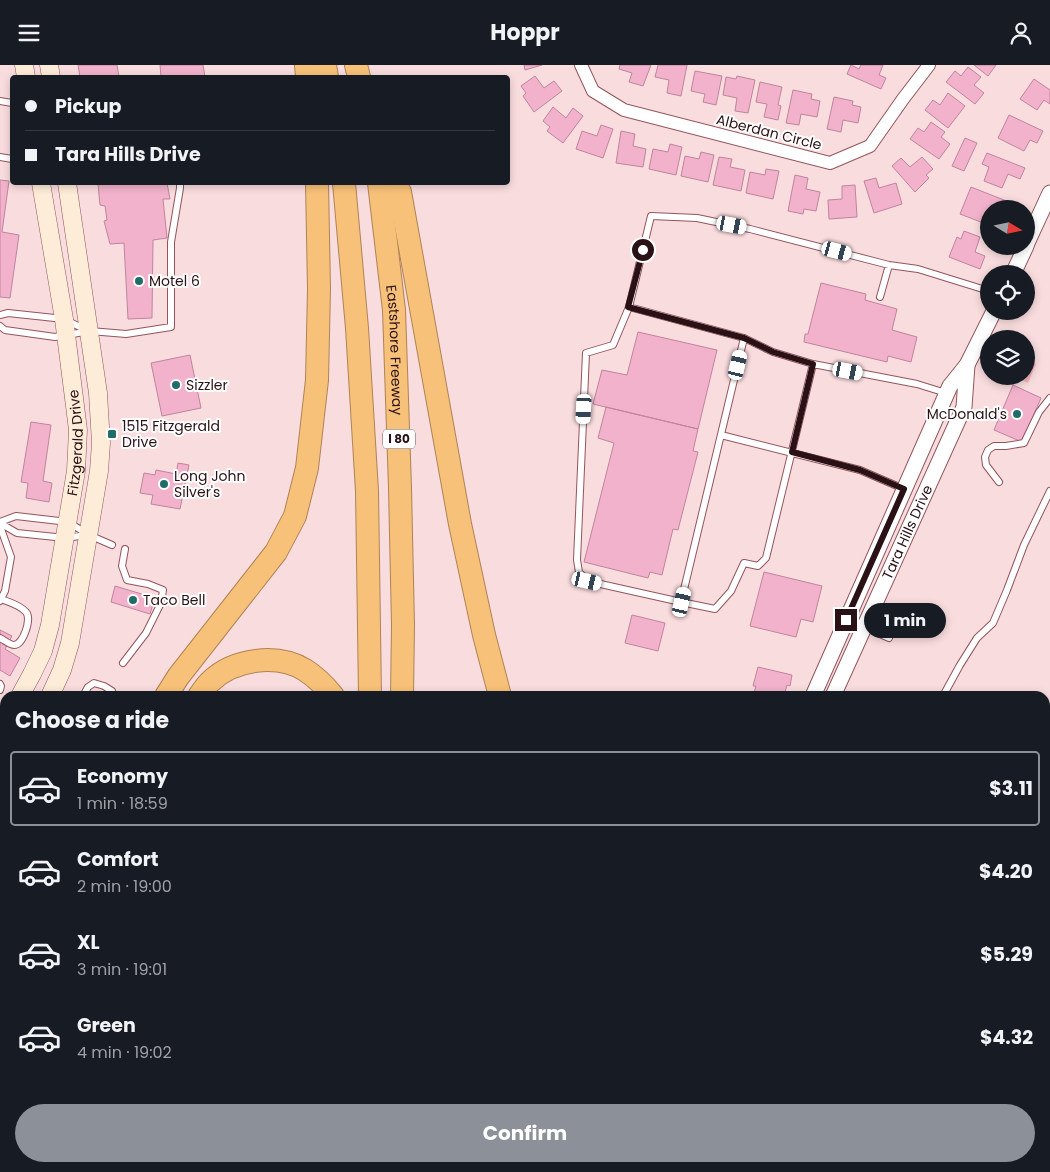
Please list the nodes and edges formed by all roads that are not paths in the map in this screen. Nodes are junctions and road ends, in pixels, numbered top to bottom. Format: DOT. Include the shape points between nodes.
graph roads {
  1 [pos="581,65"];
  2 [pos="929,65"];
  3 [pos="42,185"];
  4 [pos="67,185"];
  5 [pos="180,185"];
  6 [pos="317,185"];
  7 [pos="344,185"];
  8 [pos="379,185"];
  9 [pos="396,185"];
  10 [pos="1050,193"];
  11 [pos="1035,226"];
  12 [pos="889,265"];
  13 [pos="980,288"];
  14 [pos="880,297"];
  15 [pos="628,307"];
  16 [pos="0,315"];
  17 [pos="990,320"];
  18 [pos="0,326"];
  19 [pos="65,327"];
  20 [pos="90,331"];
  21 [pos="744,338"];
  22 [pos="813,364"];
  23 [pos="967,365"];
  24 [pos="947,393"];
  25 [pos="1050,398"];
  26 [pos="721,435"];
  27 [pos="792,452"];
  28 [pos="999,482"];
  29 [pos="904,489"];
  30 [pos="1050,491"];
  31 [pos="0,524"];
  32 [pos="67,530"];
  33 [pos="89,535"];
  34 [pos="112,545"];
  35 [pos="125,549"];
  36 [pos="0,600"];
  37 [pos="682,602"];
  38 [pos="864,627"];
  39 [pos="484,635"];
  40 [pos="0,638"];
  41 [pos="889,638"];
  42 [pos="123,663"];
  43 [pos="32,674"];
  44 [pos="0,684"];
  45 [pos="0,690"];
  46 [pos="23,691"];
  47 [pos="31,691"];
  48 [pos="52,691"];
  49 [pos="86,691"];
  50 [pos="112,691"];
  51 [pos="169,691"];
  52 [pos="203,691"];
  53 [pos="328,691"];
  54 [pos="370,691"];
  55 [pos="402,691"];
  56 [pos="499,691"];
  57 [pos="510,691"];
  58 [pos="815,691"];
  59 [pos="837,691"];
  60 [pos="946,691"];
  1 -- 2 [label="street, Alberdan Circle" via="593,91 624,110 830,163 870,146"];
  3 -- 19 [label="main road, Fitzgerald Drive"];
  4 -- 20 [label="main road, Fitzgerald Drive"];
  5 -- 20 [label="lane" via="171,242 171,327 126,334"];
  6 -- 51 [label="highway" via="317,380 307,468 295,516 276,552"];
  7 -- 54 [label="highway, I 80" via="367,491"];
  8 -- 55 [label="highway, Eastshore Freeway / I 80" via="394,310 401,517"];
  9 -- 39 [label="highway" via="400,191 460,523"];
  10 -- 11 [label="street"];
  12 -- 13 [label="lane" via="918,269"];
  12 -- 14 [label="lane"];
  12 -- 15 [label="lane" via="741,227 697,218 651,216"];
  15 -- 21 [label="lane"];
  15 -- 37 [label="lane" via="613,345 586,353 579,572 587,581"];
  16 -- 19 [label="lane" via="8,313"];
  17 -- 23 [label="street, Tara Hills Drive"];
  18 -- 19 [label="lane" via="55,337"];
  19 -- 20 [label="lane"];
  19 -- 20 [label="lane"];
  19 -- 32 [label="main road, Fitzgerald Drive" via="78,430"];
  20 -- 33 [label="main road, Fitzgerald Drive" via="101,443"];
  21 -- 22 [label="lane" via="773,352"];
  21 -- 26 [label="lane"];
  22 -- 24 [label="lane"];
  22 -- 27 [label="lane"];
  23 -- 24 [label="street, Tara Hills Drive"];
  23 -- 38 [label="street, Tara Hills Drive" via="964,407"];
  24 -- 29 [label="street, Tara Hills Drive"];
  25 -- 28 [label="lane" via="1024,443 994,446 988,450 986,465"];
  26 -- 27 [label="lane"];
  26 -- 37 [label="lane"];
  27 -- 29 [label="lane" via="860,470"];
  27 -- 37 [label="lane" via="766,558 758,566 744,563 730,591 715,609"];
  29 -- 58 [label="street, Tara Hills Drive"];
  30 -- 60 [label="lane" via="993,623 977,638"];
  31 -- 32 [label="lane" via="17,533"];
  31 -- 32 [label="lane" via="16,516"];
  31 -- 36 [label="lane" via="11,557 5,591"];
  32 -- 33 [label="lane"];
  32 -- 33 [label="lane"];
  32 -- 43 [label="main road, Fitzgerald Drive" via="50,625"];
  33 -- 34 [label="lane"];
  33 -- 48 [label="main road, Fitzgerald Drive" via="70,643"];
  35 -- 42 [label="lane" via="122,567 127,580 163,590 161,603 146,633"];
  36 -- 40 [label="lane" via="24,610 28,615 27,627 19,643 12,645"];
  38 -- 41 [label="lane"];
  38 -- 59 [label="street, Tara Hills Drive"];
  39 -- 56 [label="highway"];
  39 -- 57 [label="highway"];
  43 -- 46 [label="main road, Fitzgerald Drive"];
  43 -- 47 [label="main road"];
  44 -- 45 [label="lane"];
  49 -- 50 [label="lane" via="94,683"];
  52 -- 53 [label="highway" via="227,670 245,663 264,661 284,661 304,669"];
}
